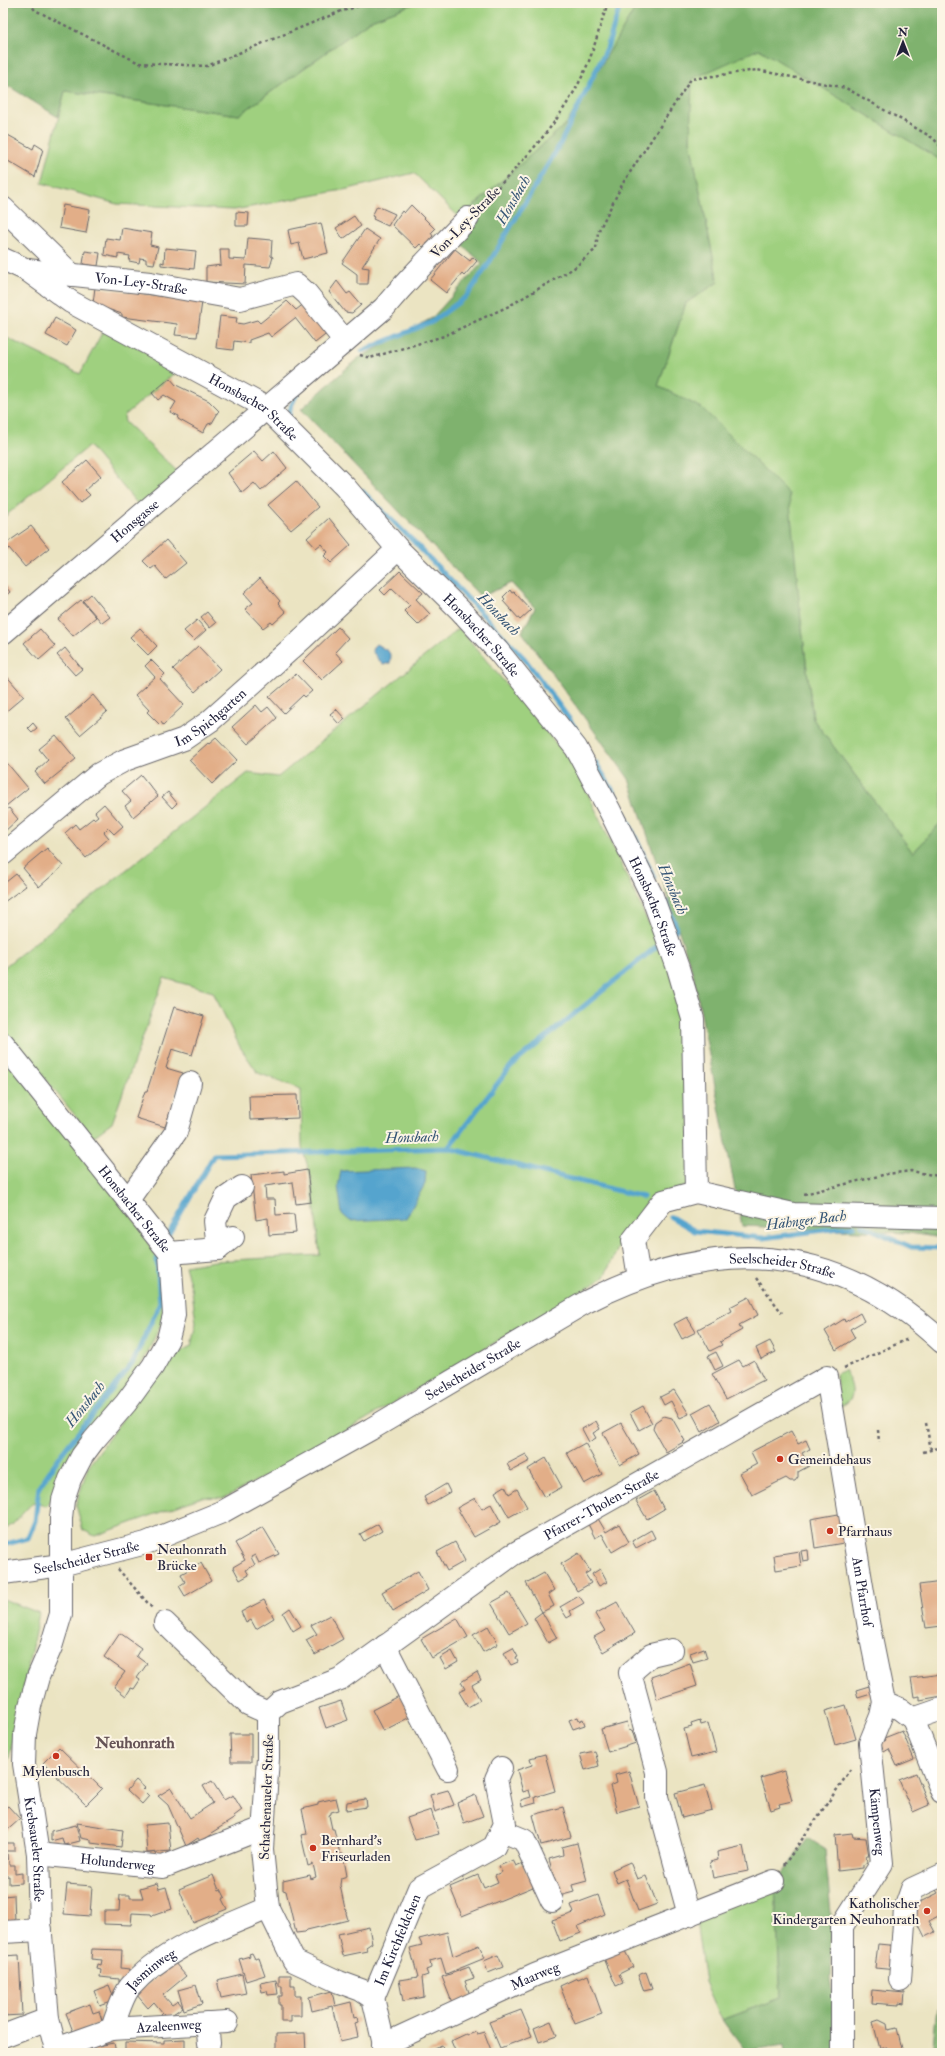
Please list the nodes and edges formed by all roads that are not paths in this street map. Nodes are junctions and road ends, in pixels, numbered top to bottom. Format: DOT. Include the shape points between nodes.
graph roads {
  1 [pos="3,208"];
  2 [pos="468,218"];
  3 [pos="3,259"];
  4 [pos="27,270"];
  5 [pos="72,275"];
  6 [pos="345,341"];
  7 [pos="265,408"];
  8 [pos="398,549"];
  9 [pos="3,633"];
  10 [pos="3,854"];
  11 [pos="3,1044"];
  12 [pos="190,1083"];
  13 [pos="242,1187"];
  14 [pos="696,1192"];
  15 [pos="128,1200"];
  16 [pos="942,1218"];
  17 [pos="170,1253"];
  18 [pos="639,1278"];
  19 [pos="935,1336"];
  20 [pos="827,1377"];
  21 [pos="61,1565"];
  22 [pos="3,1573"];
  23 [pos="165,1623"];
  24 [pos="385,1646"];
  25 [pos="672,1650"];
  26 [pos="884,1702"];
  27 [pos="942,1709"];
  28 [pos="268,1713"];
  29 [pos="913,1719"];
  30 [pos="501,1768"];
  31 [pos="448,1769"];
  32 [pos="942,1792"];
  33 [pos="263,1828"];
  34 [pos="502,1831"];
  35 [pos="38,1854"];
  36 [pos="942,1875"];
  37 [pos="774,1881"];
  38 [pos="552,1901"];
  39 [pos="268,1908"];
  40 [pos="689,1915"];
  41 [pos="41,1930"];
  42 [pos="3,1932"];
  43 [pos="900,1980"];
  44 [pos="373,1998"];
  45 [pos="48,2019"];
  46 [pos="112,2029"];
  47 [pos="214,2029"];
  48 [pos="3,2036"];
  49 [pos="385,2049"];
  50 [pos="56,2051"];
  51 [pos="842,2053"];
  1 -- 5 [label="street"];
  2 -- 6 [label="street, Von-Ley-Straße" via="411,276 384,308"];
  3 -- 4 [label="street, Honsbacher Straße"];
  4 -- 5 [label="street, Von-Ley-Straße"];
  4 -- 7 [label="street, Honsbacher Straße" via="71,302"];
  5 -- 6 [label="street, Von-Ley-Straße" via="150,283 240,299 296,284"];
  6 -- 7 [label="street, Von-Ley-Straße"];
  7 -- 8 [label="street, Honsbacher Straße" via="345,487"];
  7 -- 9 [label="street, Honsgasse"];
  8 -- 10 [label="street, Im Spichgarten" via="210,721 184,740 124,760 99,774"];
  8 -- 14 [label="street, Honsbacher Straße" via="498,651 576,748 652,896 693,1019"];
  11 -- 15 [label="street, Honsbacher Straße"];
  12 -- 15 [label="street" via="176,1132"];
  13 -- 17 [label="street" via="226,1198 215,1221 225,1243"];
  14 -- 16 [label="street" via="793,1214"];
  14 -- 18 [label="street" via="663,1201 633,1240"];
  15 -- 17 [label="street, Honsbacher Straße"];
  17 -- 21 [label="street, Honsbacher Straße" via="174,1315 168,1339 153,1366 126,1403 82,1456 70,1479 63,1500"];
  18 -- 19 [label="street, Seelscheider Straße" via="718,1258 780,1259 822,1270 884,1297"];
  18 -- 21 [label="street, Seelscheider Straße" via="586,1302 464,1375 222,1512 146,1543"];
  20 -- 24 [label="street, Pfarrer-Tholen-Straße" via="512,1555"];
  20 -- 26 [label="street, Am Pfarrhof"];
  21 -- 22 [label="street, Seelscheider Straße"];
  21 -- 35 [label="street, Krebsaueler Straße" via="61,1614 52,1647 38,1677 25,1734 24,1764"];
  23 -- 28 [label="street" via="248,1704"];
  24 -- 28 [label="street, Pfarrer-Tholen-Straße" via="340,1679 280,1702"];
  24 -- 31 [label="street"];
  25 -- 40 [label="street" via="651,1655 630,1673 657,1772 657,1797"];
  26 -- 29 [label="street" via="900,1709"];
  26 -- 51 [label="street, Kämpenweg" via="870,1742 882,1863 842,1926"];
  27 -- 29 [label="street"];
  28 -- 33 [label="street, Schachenaueler Straße"];
  29 -- 32 [label="street"];
  30 -- 34 [label="street, Im Kirchfeldchen" via="496,1779 505,1824"];
  33 -- 35 [label="street, Holunderweg" via="163,1867"];
  33 -- 39 [label="street, Schachenaueler Straße" via="262,1849"];
  34 -- 38 [label="street" via="524,1840"];
  34 -- 44 [label="street, Im Kirchfeldchen" via="494,1847 419,1888"];
  35 -- 41 [label="street, Krebsaueler Straße"];
  36 -- 43 [label="street" via="912,1889 905,1909"];
  37 -- 40 [label="street, Maarweg"];
  39 -- 44 [label="street, Schachenaueler Straße" via="294,1961 361,1990"];
  39 -- 46 [label="street, Jasminweg" via="193,1941 157,1963 129,1987"];
  40 -- 49 [label="street, Maarweg" via="535,1975"];
  41 -- 42 [label="street"];
  41 -- 45 [label="street, Krebsaueler Straße"];
  44 -- 49 [label="street"];
  45 -- 48 [label="street"];
  45 -- 50 [label="street, Krebsaueler Straße"];
  46 -- 47 [label="street, Azaleenweg"];
  46 -- 50 [label="street"];
}
